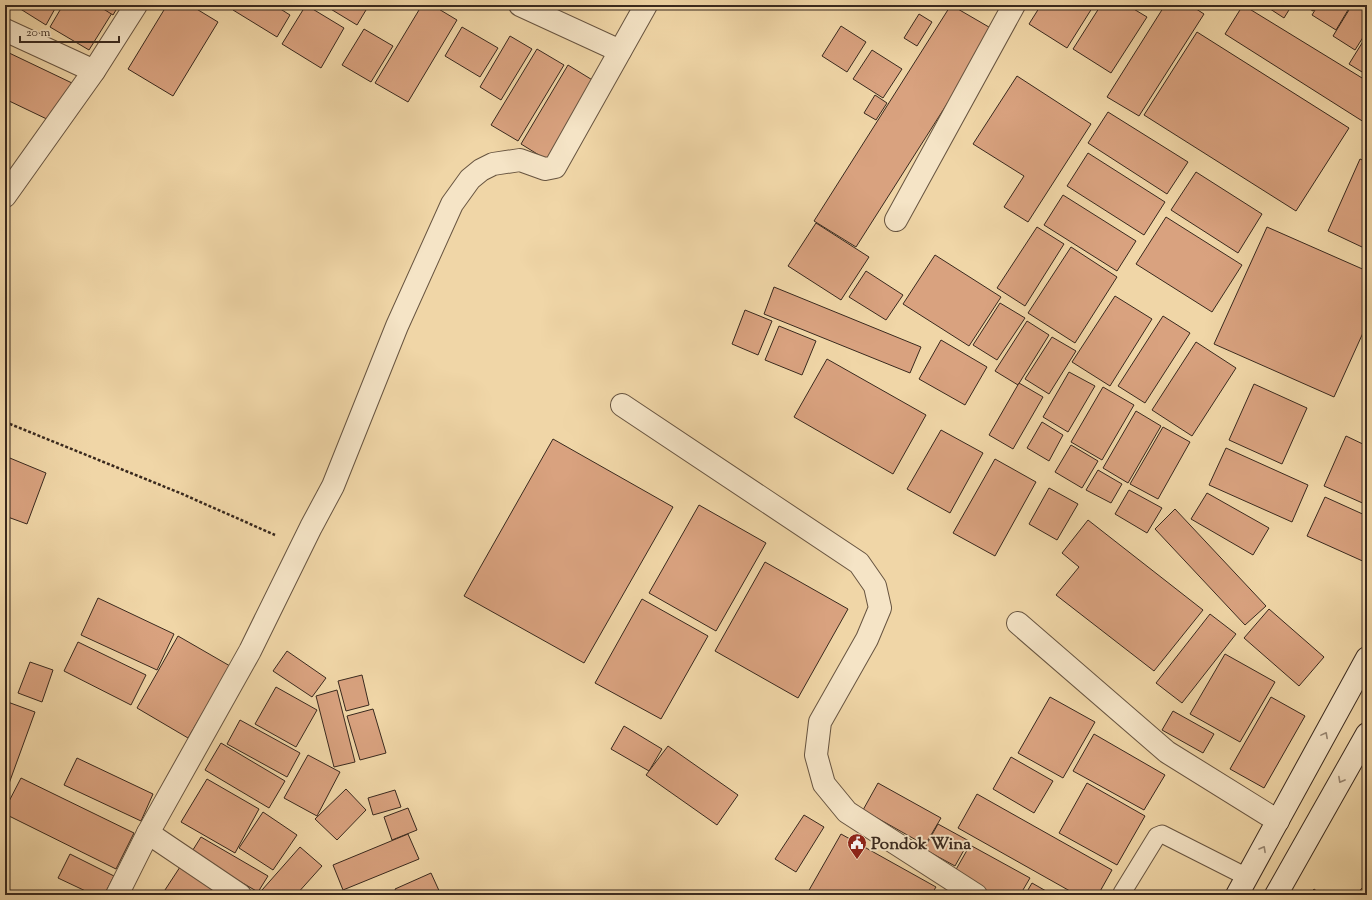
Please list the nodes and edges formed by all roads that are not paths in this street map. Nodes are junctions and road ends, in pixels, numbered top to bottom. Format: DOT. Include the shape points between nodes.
graph roads {
  1 [pos="136,5"];
  2 [pos="520,5"];
  3 [pos="646,5"];
  4 [pos="1014,5"];
  5 [pos="5,30"];
  6 [pos="620,51"];
  7 [pos="94,71"];
  8 [pos="5,196"];
  9 [pos="896,220"];
  10 [pos="622,405"];
  11 [pos="1018,623"];
  12 [pos="1367,658"];
  13 [pos="1367,734"];
  14 [pos="1278,821"];
  15 [pos="148,833"];
  16 [pos="1242,886"];
  17 [pos="1277,894"];
  18 [pos="116,895"];
  19 [pos="240,895"];
  20 [pos="976,895"];
  21 [pos="1122,895"];
  1 -- 7 [label="street"];
  2 -- 6 [label="street"];
  3 -- 6 [label="street"];
  4 -- 9 [label="street"];
  5 -- 7 [label="street"];
  6 -- 15 [label="street" via="555,167 545,169 520,160 493,164 481,170 460,191 452,204 397,326 333,486 246,658"];
  7 -- 8 [label="street"];
  10 -- 20 [label="street" via="859,563 875,586 880,608 867,639 820,722 816,755 824,784 847,812"];
  11 -- 14 [label="street" via="1167,752"];
  14 -- 12 [label="street, one-way"];
  13 -- 17 [label="street, one-way"];
  16 -- 14 [label="street, one-way"];
  15 -- 18 [label="street"];
  15 -- 19 [label="street"];
  16 -- 17 [label="street"];
  16 -- 21 [label="lane" via="1162,834 1157,836"];
}
